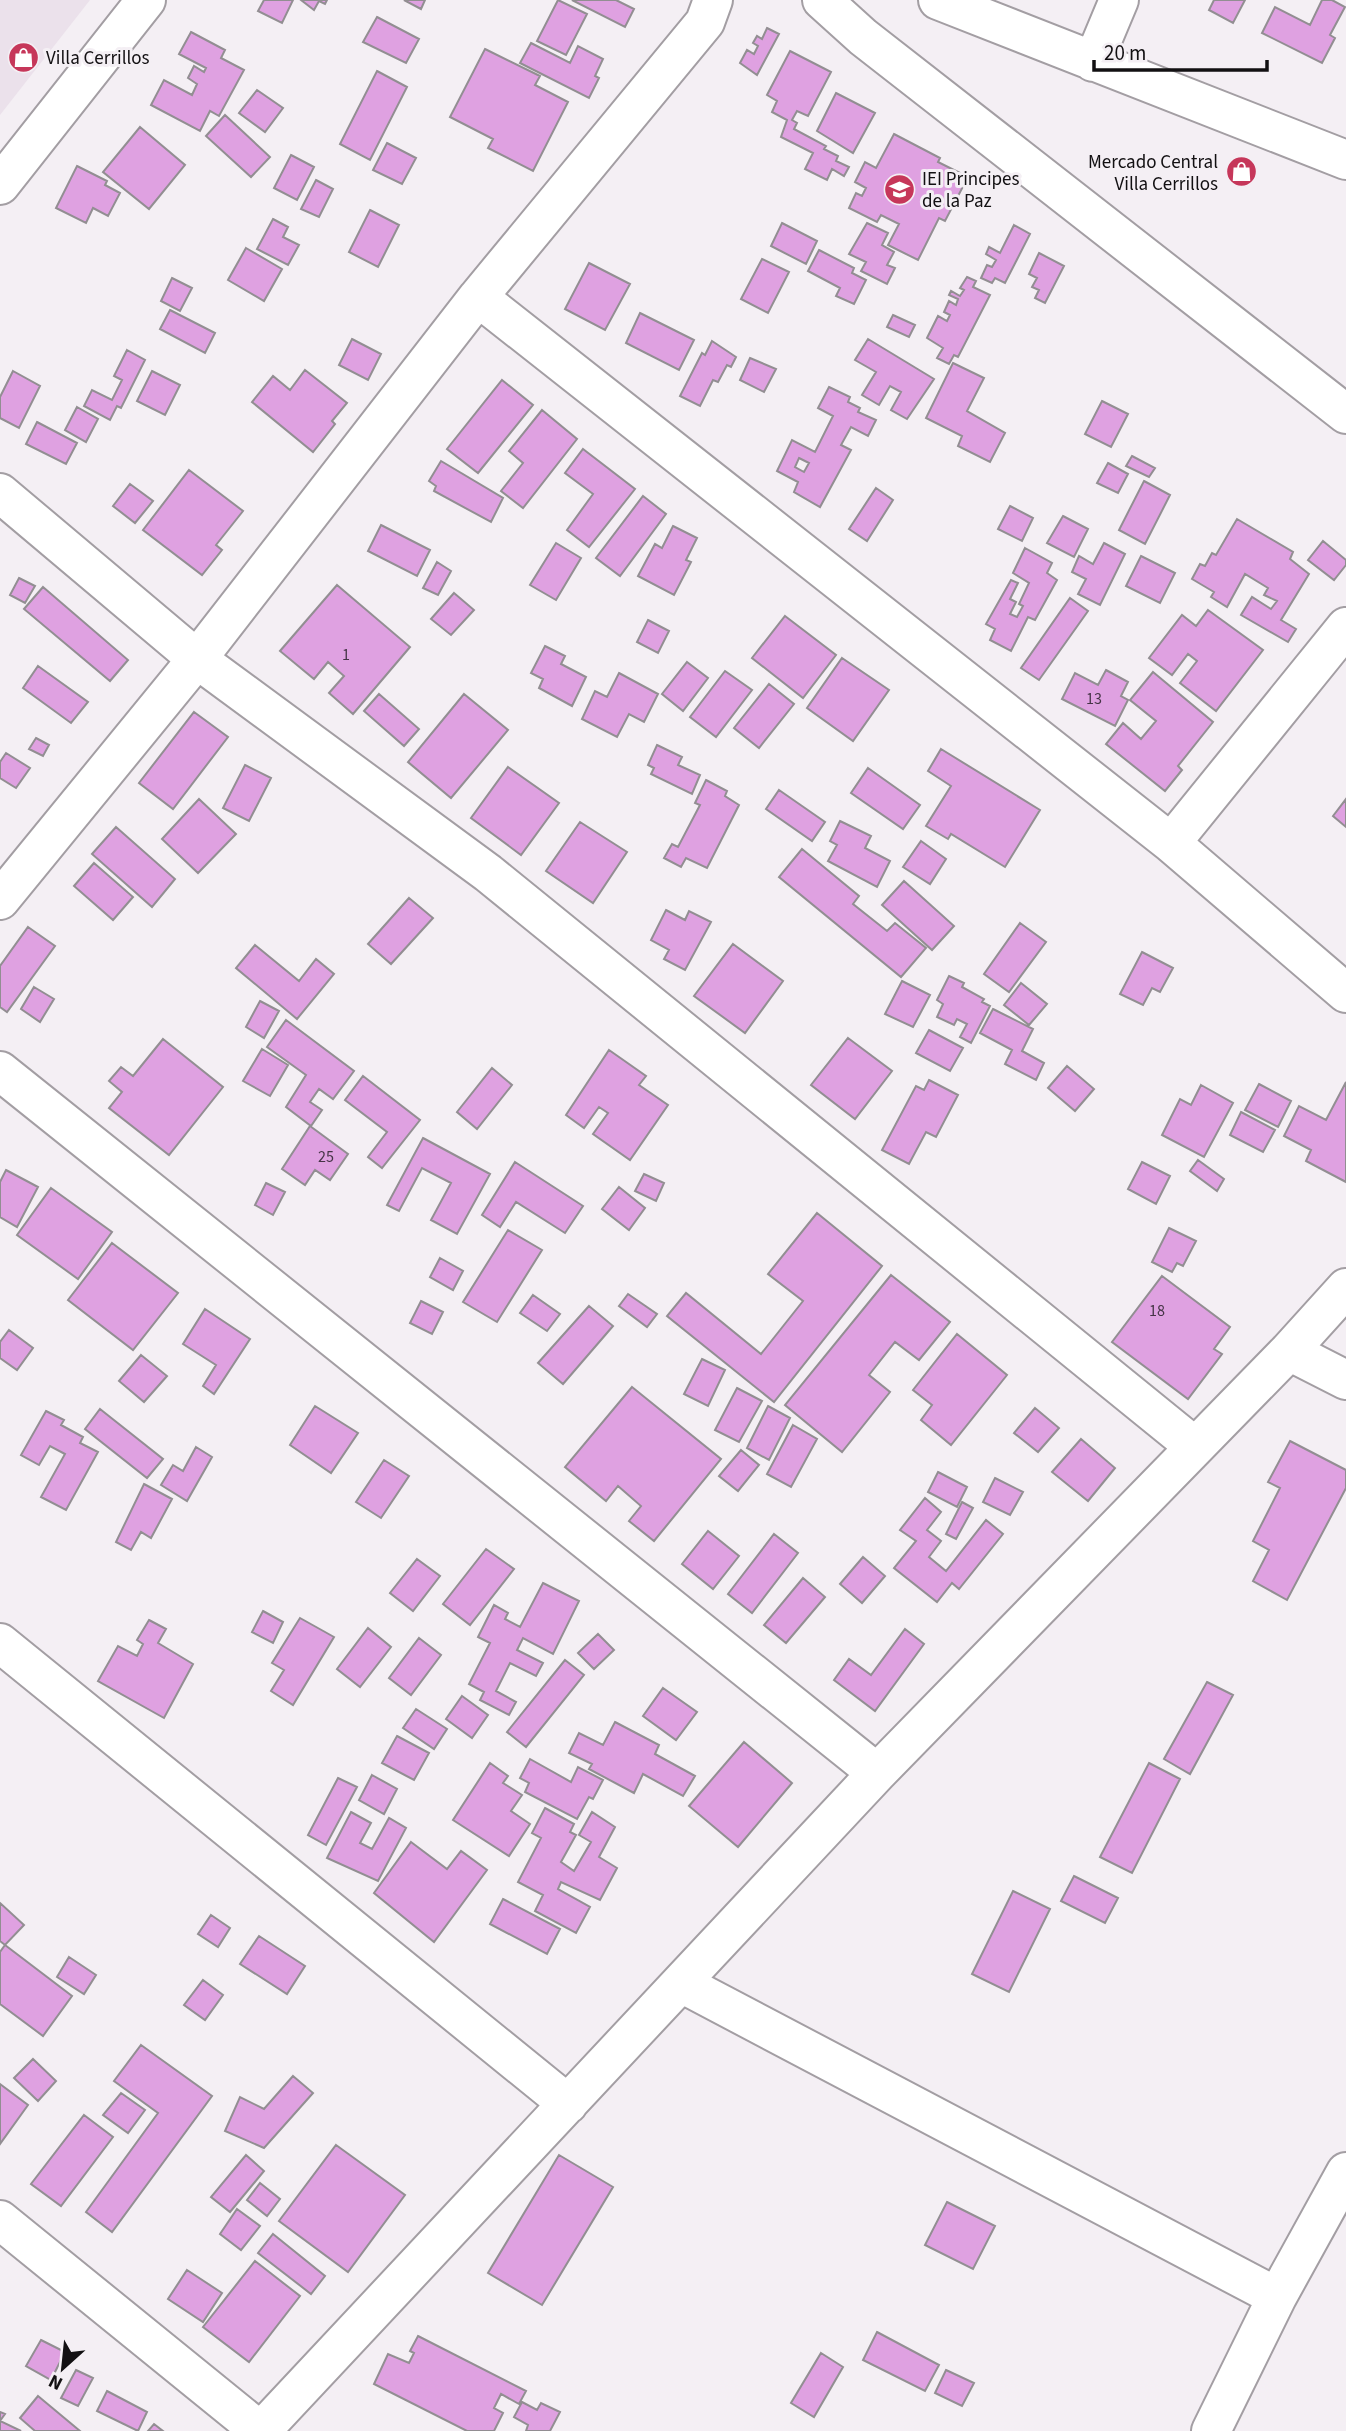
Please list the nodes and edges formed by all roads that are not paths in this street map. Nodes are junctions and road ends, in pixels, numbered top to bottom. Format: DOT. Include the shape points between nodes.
graph roads {
  1 [pos="146,0"];
  2 [pos="712,0"];
  3 [pos="822,0"];
  4 [pos="938,0"];
  5 [pos="1119,0"];
  6 [pos="1093,62"];
  7 [pos="1346,160"];
  8 [pos="0,185"];
  9 [pos="478,297"];
  10 [pos="1346,414"];
  11 [pos="0,493"];
  12 [pos="1346,627"];
  13 [pos="197,659"];
  14 [pos="1171,844"];
  15 [pos="0,900"];
  16 [pos="1346,993"];
  17 [pos="0,1071"];
  18 [pos="1346,1288"];
  19 [pos="1289,1351"];
  20 [pos="1346,1381"];
  21 [pos="1194,1446"];
  22 [pos="0,1643"];
  23 [pos="877,1773"];
  24 [pos="681,1983"];
  25 [pos="568,2104"];
  26 [pos="1346,2172"];
  27 [pos="0,2220"];
  28 [pos="1277,2297"];
  29 [pos="260,2431"];
  30 [pos="1211,2431"];
  1 -- 8 [label="street"];
  2 -- 9 [label="street" via="705,22"];
  3 -- 10 [label="street" via="874,46"];
  4 -- 6 [label="street"];
  5 -- 6 [label="street"];
  6 -- 7 [label="street"];
  9 -- 13 [label="street"];
  9 -- 14 [label="street"];
  11 -- 13 [label="street"];
  12 -- 14 [label="street"];
  13 -- 15 [label="street"];
  13 -- 21 [label="street" via="488,873"];
  14 -- 16 [label="street"];
  17 -- 23 [label="street"];
  18 -- 19 [label="street"];
  19 -- 20 [label="street"];
  19 -- 21 [label="street"];
  21 -- 23 [label="street"];
  22 -- 25 [label="street"];
  23 -- 24 [label="street"];
  24 -- 25 [label="street"];
  24 -- 28 [label="street"];
  25 -- 29 [label="street"];
  26 -- 28 [label="street"];
  27 -- 29 [label="street"];
  28 -- 30 [label="street"];
}
